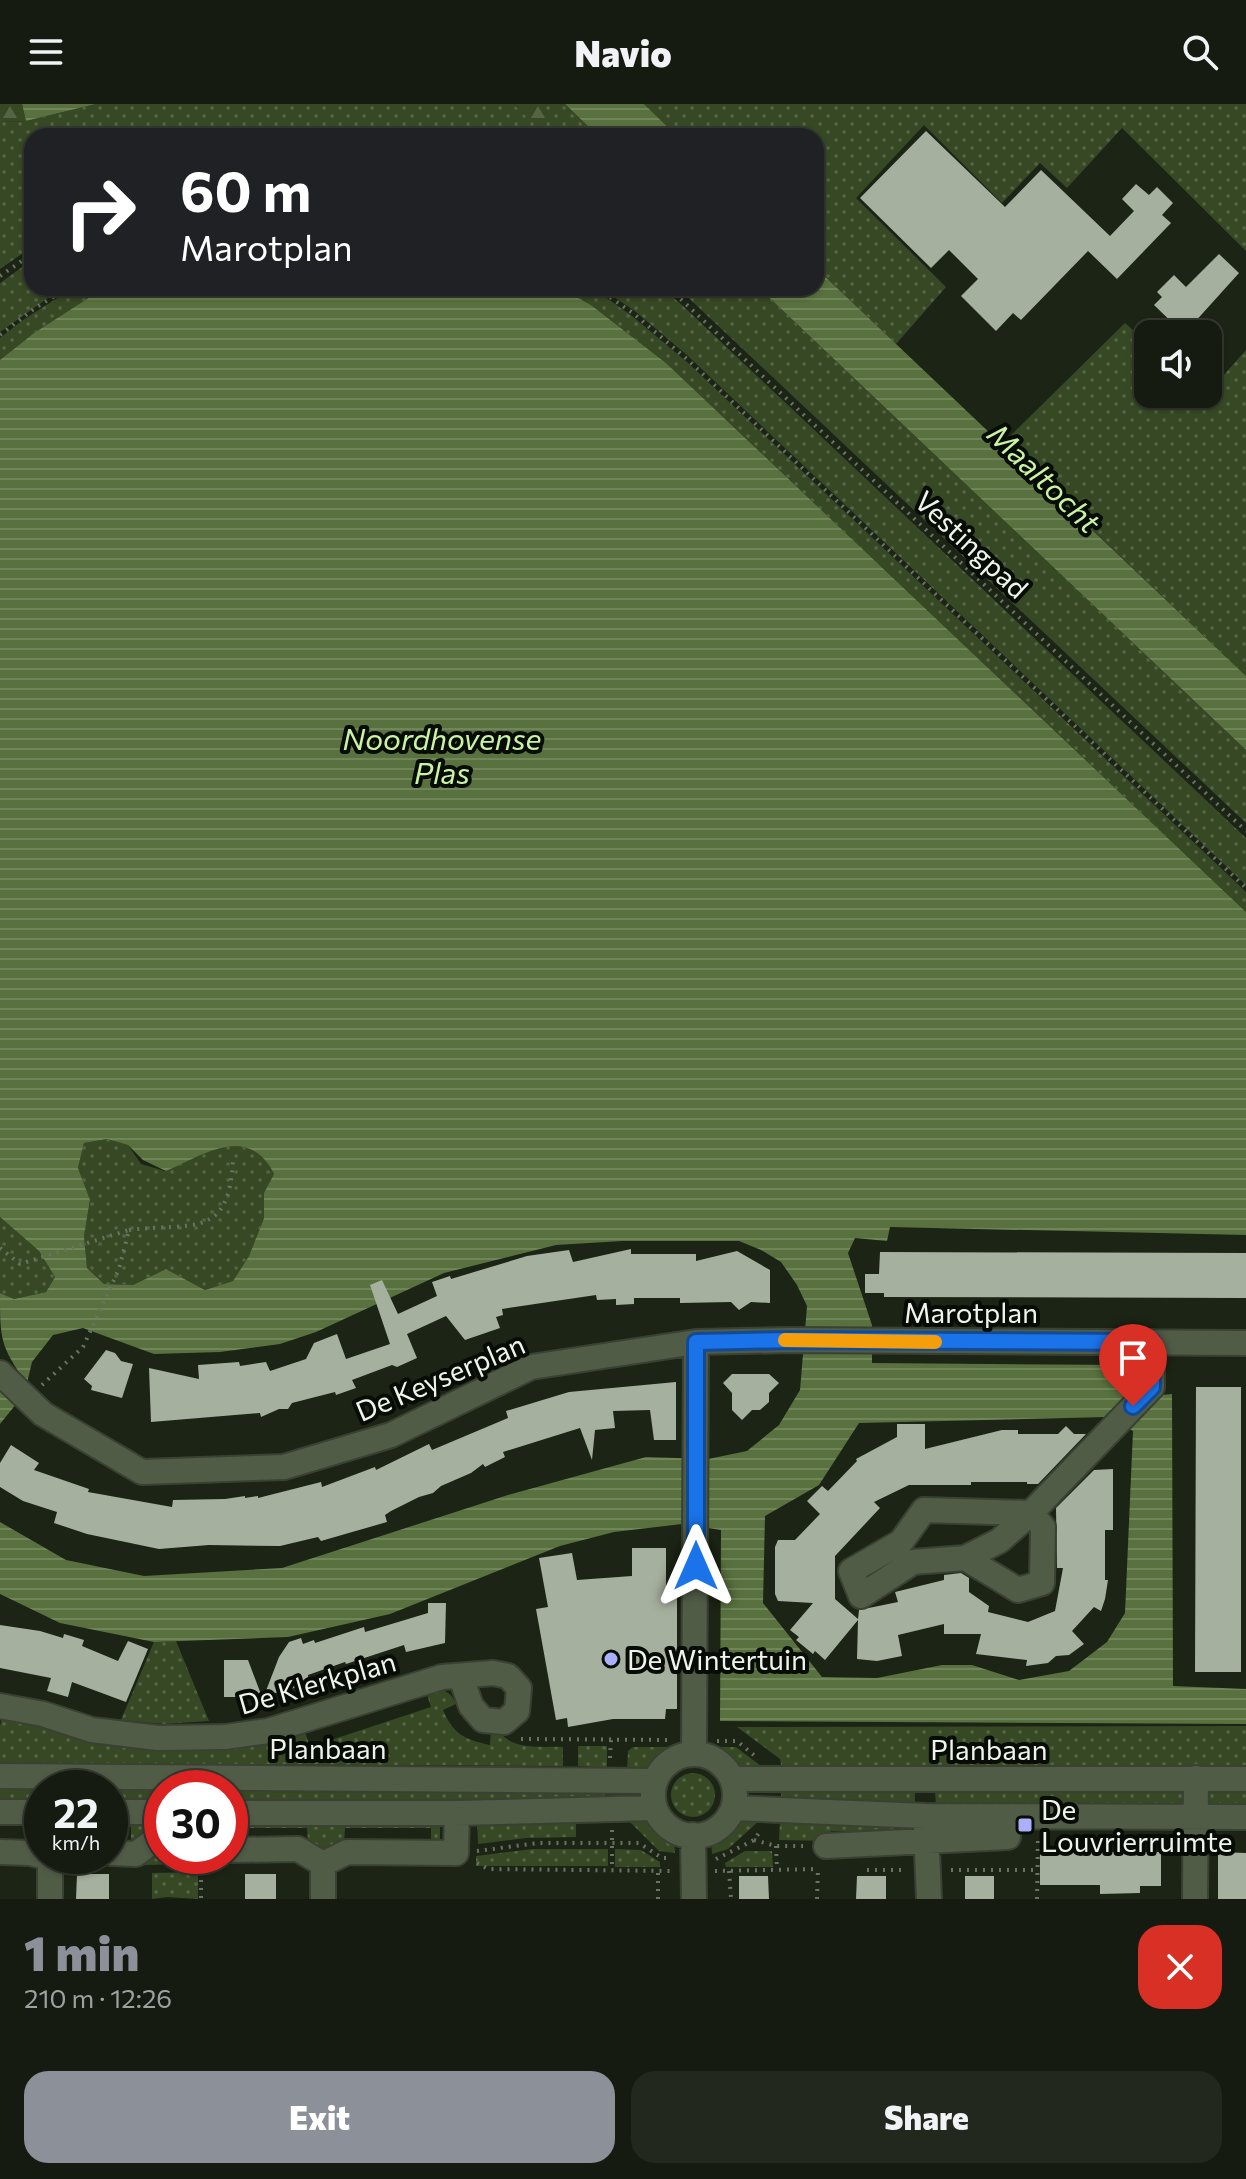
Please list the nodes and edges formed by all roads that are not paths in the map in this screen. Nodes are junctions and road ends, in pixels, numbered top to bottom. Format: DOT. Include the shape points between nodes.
graph roads {
  1 [pos="696,1342"];
  2 [pos="1246,1343"];
  3 [pos="1152,1354"];
  4 [pos="0,1373"];
  5 [pos="1031,1513"];
  6 [pos="965,1558"];
  7 [pos="461,1677"];
  8 [pos="0,1706"];
  9 [pos="694,1747"];
  10 [pos="0,1776"];
  11 [pos="1196,1778"];
  12 [pos="732,1779"];
  13 [pos="925,1779"];
  14 [pos="1246,1779"];
  15 [pos="655,1781"];
  16 [pos="655,1808"];
  17 [pos="733,1808"];
  18 [pos="0,1812"];
  19 [pos="24,1812"];
  20 [pos="248,1813"];
  21 [pos="457,1813"];
  22 [pos="926,1816"];
  23 [pos="1196,1817"];
  24 [pos="1246,1817"];
  25 [pos="1008,1837"];
  26 [pos="926,1841"];
  27 [pos="826,1846"];
  28 [pos="248,1850"];
  29 [pos="0,1852"];
  30 [pos="24,1853"];
  31 [pos="693,1855"];
  32 [pos="323,1864"];
  33 [pos="53,1874"];
  34 [pos="50,1899"];
  35 [pos="323,1899"];
  36 [pos="694,1899"];
  37 [pos="929,1899"];
  38 [pos="1195,1899"];
  1 -- 3 [label="street, Marotplan" via="880,1342"];
  1 -- 4 [label="street, De Keyserplan" via="531,1367 391,1435 284,1467 142,1472 43,1414"];
  1 -- 9 [label="street"];
  2 -- 3 [label="street, Marotplan"];
  3 -- 5 [label="street" via="1152,1387"];
  5 -- 6 [label="street" via="999,1541"];
  5 -- 6 [label="street" via="1043,1527 1042,1583 1018,1590"];
  5 -- 6 [label="street" via="924,1510 907,1552"];
  7 -- 7 [label="street, De Klerkplan" via="508,1676 519,1688 517,1711 504,1722 483,1720 471,1706"];
  7 -- 8 [label="street, De Klerkplan" via="442,1677 268,1731 225,1737 158,1738 92,1730"];
  9 -- 12 [label="street" via="717,1761"];
  9 -- 15 [label="street"];
  10 -- 15 [label="street, Planbaan"];
  11 -- 13 [label="street, Planbaan"];
  11 -- 14 [label="street, Planbaan"];
  11 -- 23 [label="street"];
  12 -- 13 [label="street, Planbaan"];
  12 -- 17 [label="street"];
  13 -- 22 [label="street"];
  15 -- 16 [label="street"];
  16 -- 21 [label="street"];
  16 -- 31 [label="street" via="666,1825 683,1834"];
  17 -- 22 [label="street"];
  17 -- 31 [label="street"];
  18 -- 19 [label="street"];
  20 -- 21 [label="street"];
  21 -- 32 [label="street" via="456,1853 347,1852"];
  22 -- 23 [label="street"];
  22 -- 26 [label="street"];
  23 -- 24 [label="street"];
  23 -- 38 [label="street"];
  25 -- 26 [label="street"];
  26 -- 27 [label="street"];
  26 -- 37 [label="street"];
  28 -- 32 [label="street" via="298,1849"];
  29 -- 30 [label="street"];
  31 -- 36 [label="street"];
  32 -- 35 [label="street"];
  33 -- 34 [label="street"];
}
